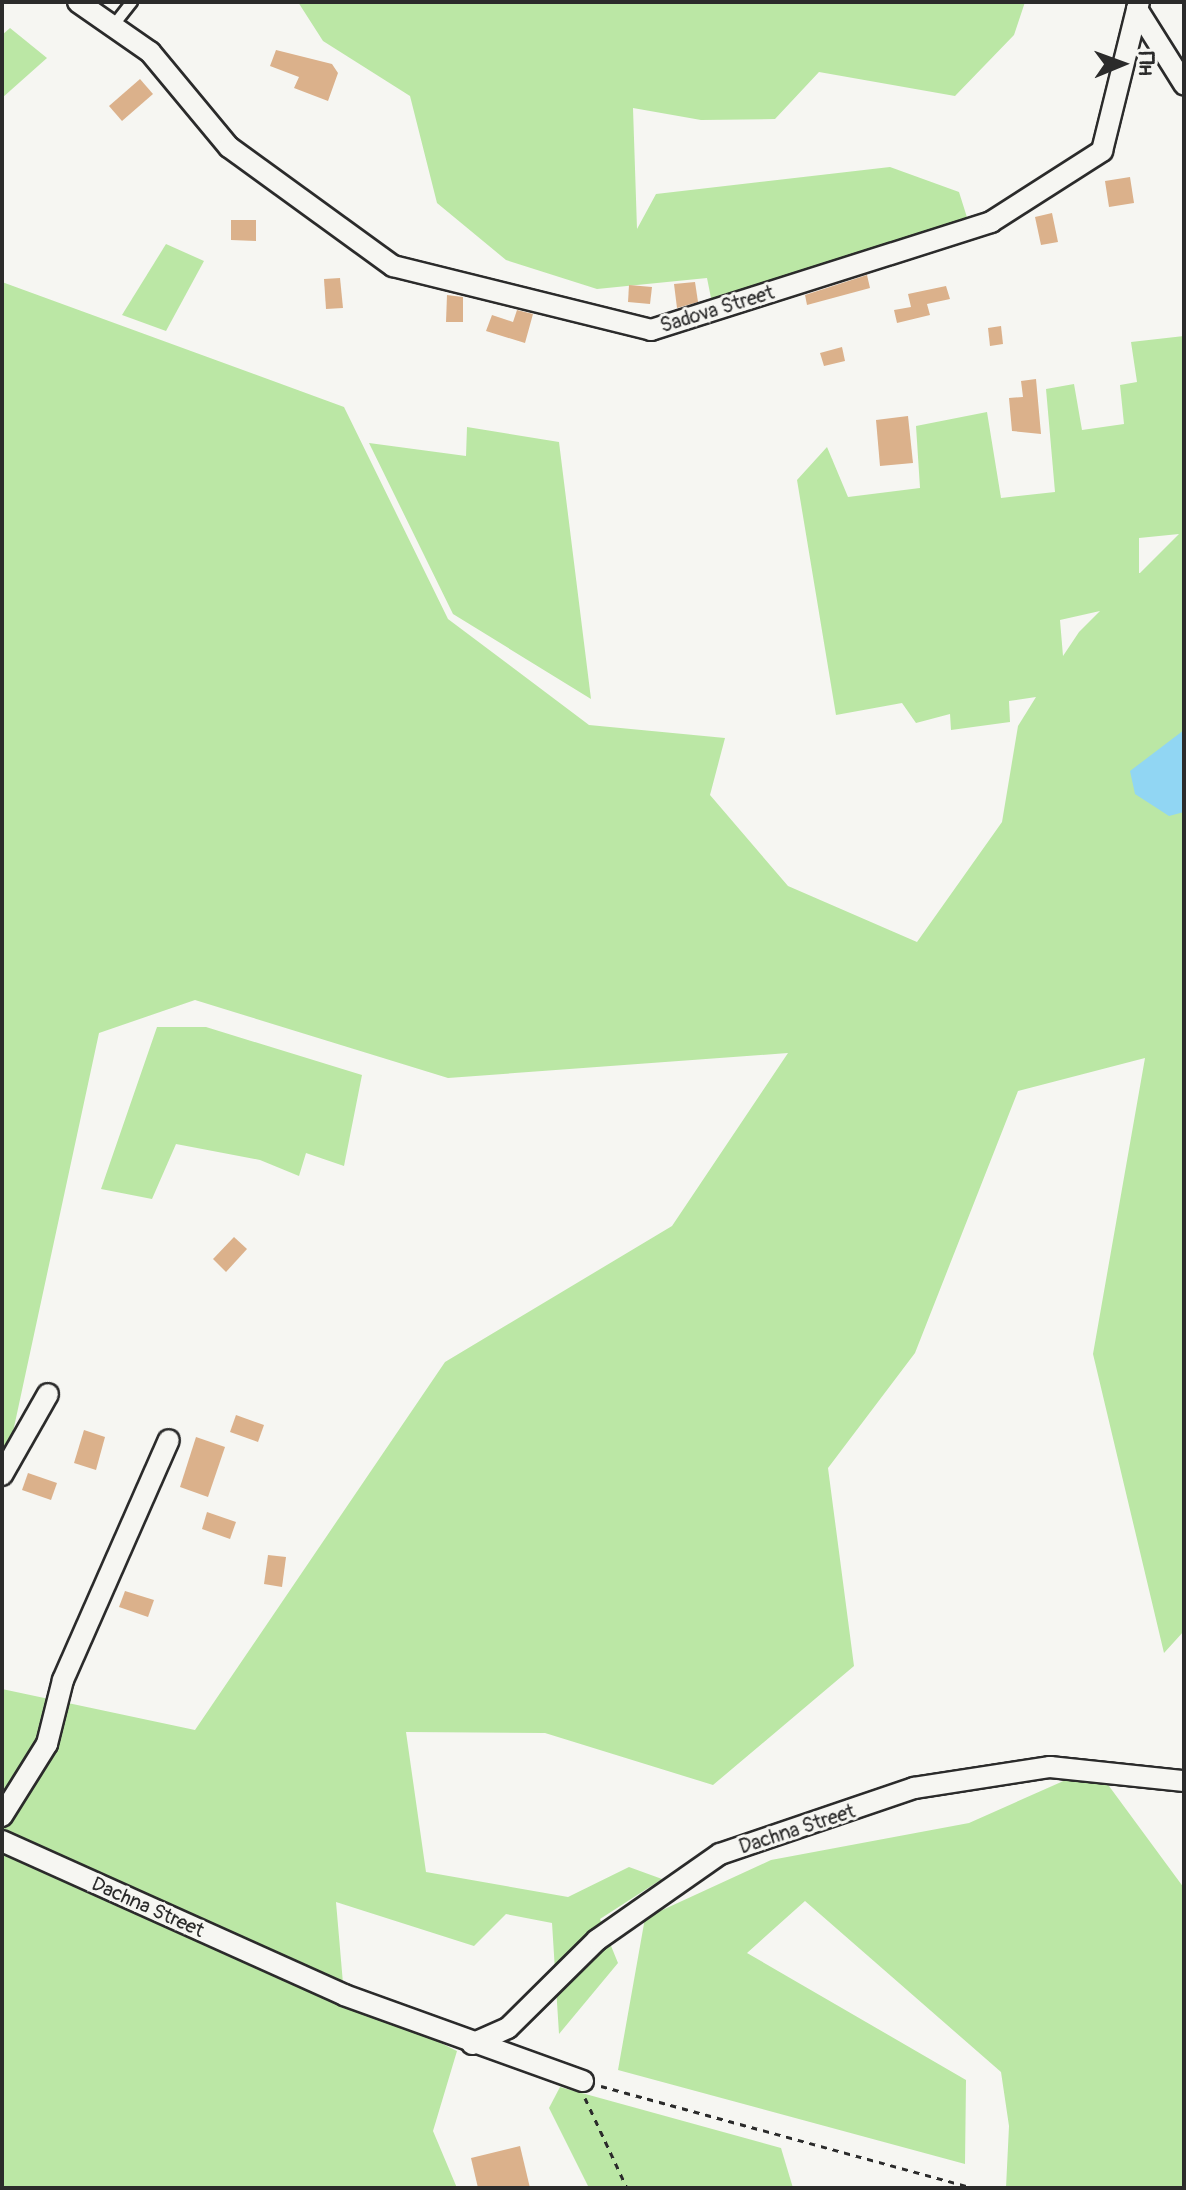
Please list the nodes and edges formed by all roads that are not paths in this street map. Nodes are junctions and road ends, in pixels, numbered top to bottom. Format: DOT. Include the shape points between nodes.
graph roads {
  1 [pos="78,2"];
  2 [pos="132,2"];
  3 [pos="1138,6"];
  4 [pos="113,26"];
  5 [pos="1184,84"];
  6 [pos="48,1394"];
  7 [pos="169,1440"];
  8 [pos="2,1475"];
  9 [pos="1184,1781"];
  10 [pos="2,1816"];
  11 [pos="2,1841"];
  12 [pos="472,2044"];
  13 [pos="583,2081"];
  1 -- 4 [label="street, Sadova Street"];
  2 -- 4 [label="lane"];
  3 -- 4 [label="street, Sadova Street" via="1102,151 991,222 651,330 393,266 229,147 150,52"];
  3 -- 5 [label="street, Sadova Street"];
  6 -- 8 [label="street"];
  7 -- 10 [label="street" via="63,1680 47,1744 14,1807"];
  9 -- 12 [label="street, Dachna Street" via="1050,1767 914,1788 720,1854 597,1940 508,2028"];
  11 -- 12 [label="street, Dachna Street" via="344,1995"];
  12 -- 13 [label="street, Dachna Street"];
}
